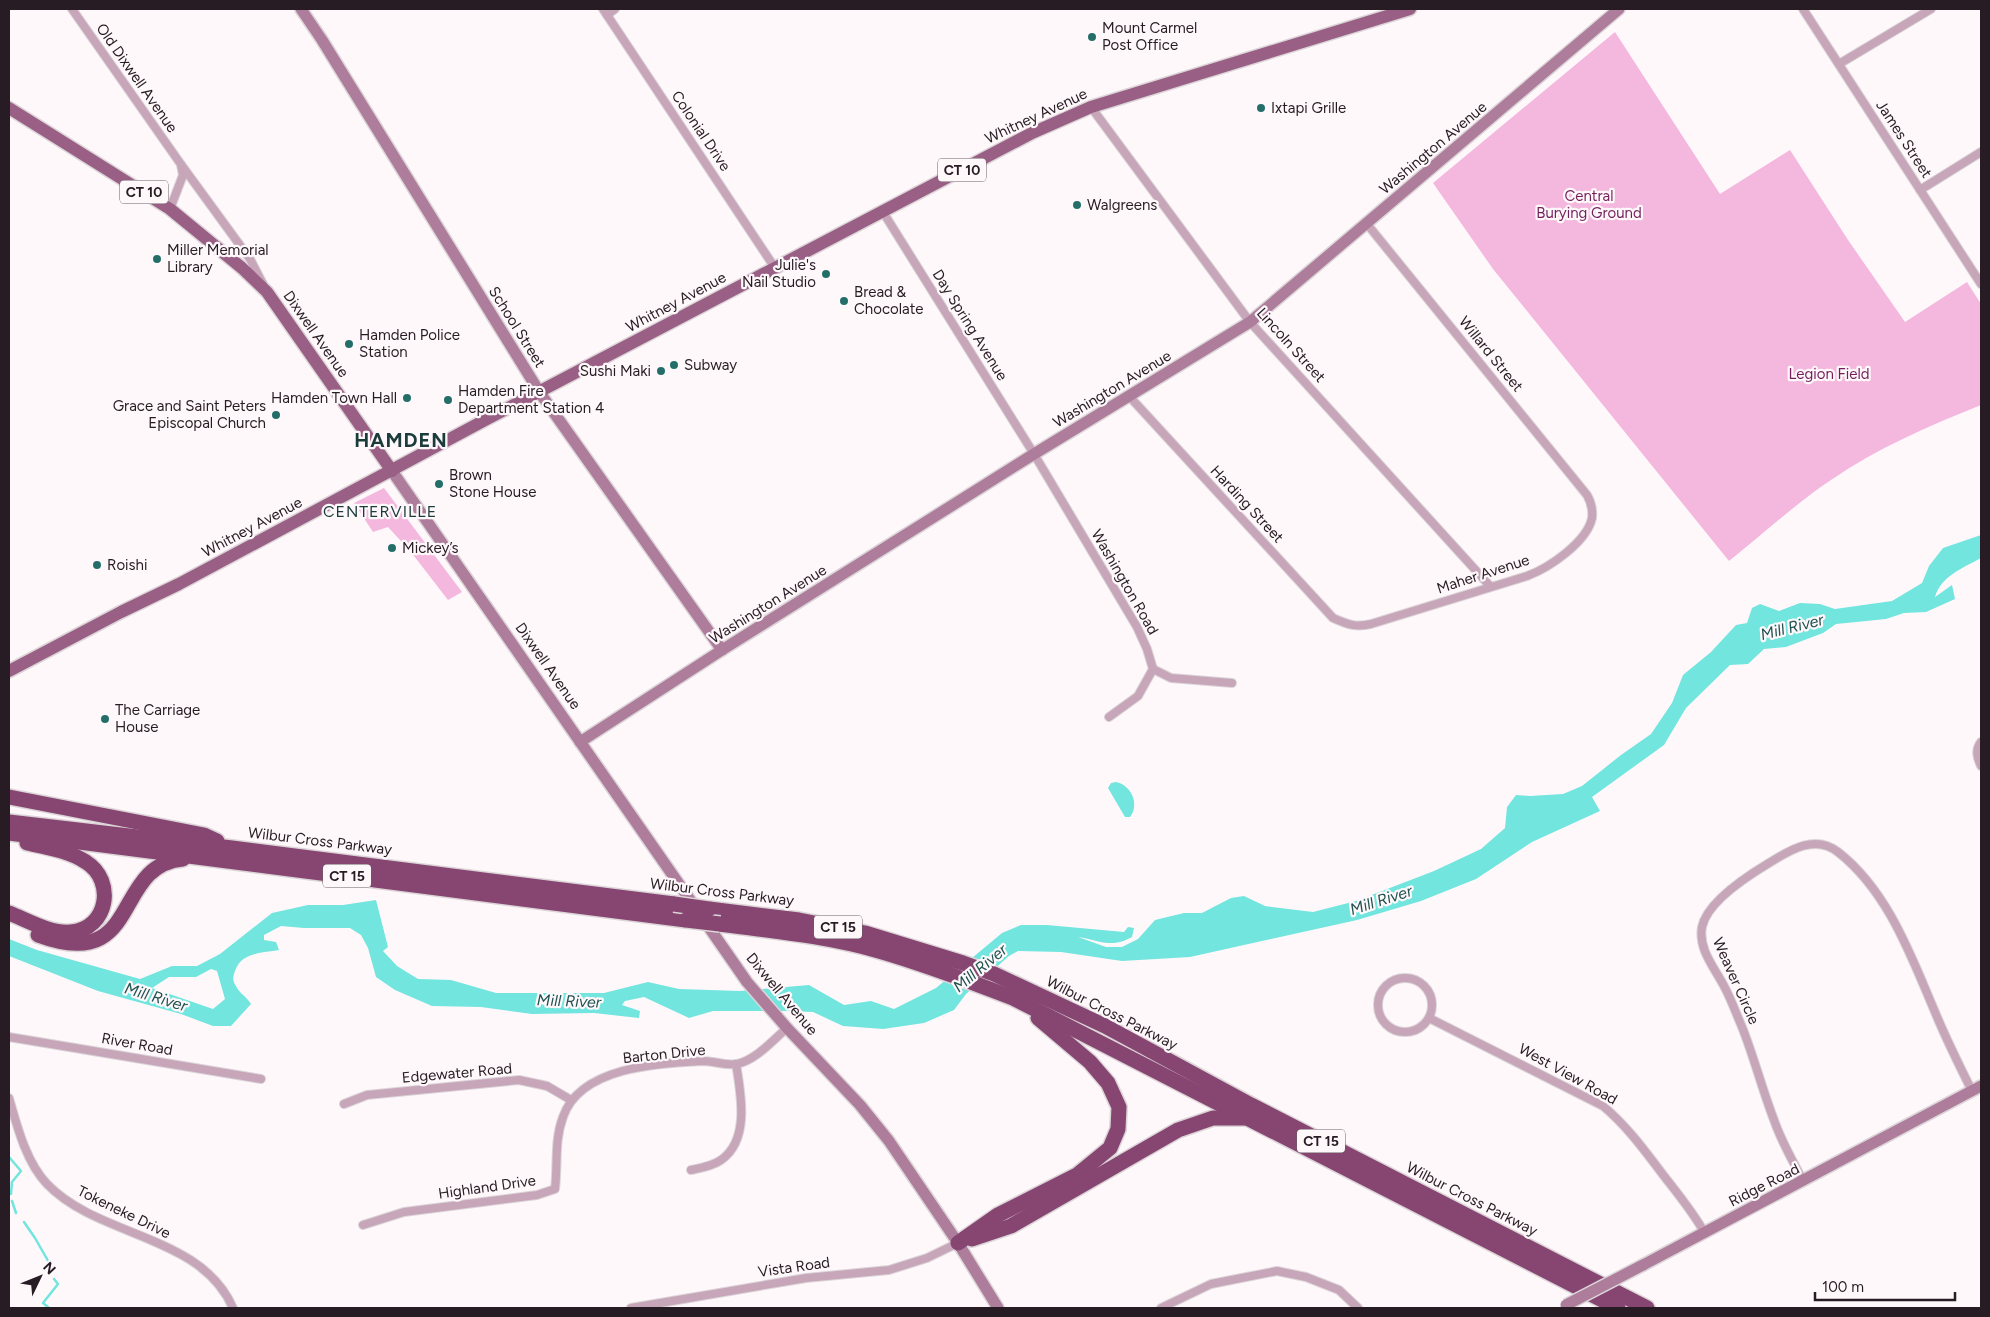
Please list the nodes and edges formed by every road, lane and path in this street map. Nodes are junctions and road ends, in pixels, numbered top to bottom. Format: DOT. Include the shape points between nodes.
graph roads {
  1 [pos="72,9"];
  2 [pos="301,9"];
  3 [pos="616,9"];
  4 [pos="1410,9"];
  5 [pos="1619,9"];
  6 [pos="1803,9"];
  7 [pos="1931,9"];
  8 [pos="605,12"];
  9 [pos="1839,64"];
  10 [pos="1091,107"];
  11 [pos="9,108"];
  12 [pos="1981,152"];
  13 [pos="180,164"];
  14 [pos="1920,190"];
  15 [pos="170,208"];
  16 [pos="882,212"];
  17 [pos="1367,224"];
  18 [pos="776,268"];
  19 [pos="1981,284"];
  20 [pos="267,292"];
  21 [pos="1250,322"];
  22 [pos="540,392"];
  23 [pos="1129,396"];
  24 [pos="1034,454"];
  25 [pos="392,471"];
  26 [pos="1591,504"];
  27 [pos="1490,586"];
  28 [pos="1348,625"];
  29 [pos="722,650"];
  30 [pos="1153,669"];
  31 [pos="9,671"];
  32 [pos="1232,683"];
  33 [pos="1110,718"];
  34 [pos="580,742"];
  35 [pos="1981,742"];
  36 [pos="1981,766"];
  37 [pos="9,797"];
  38 [pos="9,822"];
  39 [pos="9,833"];
  40 [pos="9,840"];
  41 [pos="232,848"];
  42 [pos="201,858"];
  43 [pos="9,913"];
  44 [pos="9,924"];
  45 [pos="1013,998"];
  46 [pos="1429,1018"];
  47 [pos="786,1028"];
  48 [pos="9,1037"];
  49 [pos="736,1064"];
  50 [pos="261,1079"];
  51 [pos="1977,1088"];
  52 [pos="9,1098"];
  53 [pos="571,1100"];
  54 [pos="344,1104"];
  55 [pos="1250,1118"];
  56 [pos="691,1170"];
  57 [pos="1803,1181"];
  58 [pos="363,1225"];
  59 [pos="1704,1232"];
  60 [pos="958,1243"];
  61 [pos="1563,1306"];
  62 [pos="233,1308"];
  63 [pos="631,1308"];
  64 [pos="998,1308"];
  65 [pos="1161,1308"];
  66 [pos="1358,1308"];
  67 [pos="1618,1308"];
  68 [pos="1647,1308"];
  1 -- 13 [label="street, Old Dixwell Avenue"];
  2 -- 22 [label="street, School Street"];
  3 -- 8 [label="street"];
  4 -- 10 [label="main road, Whitney Avenue / CT 10"];
  5 -- 17 [label="street, Washington Avenue"];
  6 -- 9 [label="street, James Street"];
  7 -- 9 [label="street"];
  8 -- 18 [label="street, Colonial Drive"];
  9 -- 14 [label="street, James Street"];
  10 -- 16 [label="main road, Whitney Avenue / CT 10" via="1032,133"];
  10 -- 21 [label="street, Lincoln Street"];
  11 -- 15 [label="main road, Dixwell Avenue / CT 10"];
  12 -- 14 [label="street"];
  13 -- 15 [label="street" via="183,175"];
  13 -- 20 [label="street, Old Dixwell Avenue" via="250,259"];
  14 -- 19 [label="street, James Street"];
  15 -- 20 [label="main road, Dixwell Avenue / CT 10"];
  16 -- 18 [label="main road, Whitney Avenue / CT 10"];
  16 -- 24 [label="street, Day Spring Avenue"];
  17 -- 21 [label="street, Washington Avenue"];
  17 -- 26 [label="street, Willard Street" via="1575,477"];
  18 -- 22 [label="main road, Whitney Avenue / CT 10"];
  20 -- 25 [label="main road, Dixwell Avenue / CT 10"];
  21 -- 23 [label="street, Washington Avenue"];
  21 -- 27 [label="street, Lincoln Street"];
  22 -- 25 [label="main road, Whitney Avenue / CT 10"];
  22 -- 29 [label="street, School Street"];
  23 -- 24 [label="street, Washington Avenue"];
  23 -- 28 [label="street, Harding Street" via="1333,618"];
  24 -- 29 [label="street, Washington Avenue"];
  24 -- 30 [label="street, Washington Road" via="1137,627"];
  25 -- 31 [label="main road, Whitney Avenue"];
  25 -- 34 [label="street, Dixwell Avenue"];
  26 -- 27 [label="street, Maher Avenue" via="1592,519 1588,530 1554,561 1537,572"];
  27 -- 28 [label="street, Maher Avenue" via="1371,624"];
  29 -- 34 [label="street, Washington Avenue"];
  30 -- 32 [label="street" via="1172,678"];
  30 -- 33 [label="street" via="1138,696"];
  34 -- 47 [label="street, Dixwell Avenue" via="752,987"];
  35 -- 36 [label="street" via="1977,751"];
  37 -- 41 [label="highway" via="204,834"];
  38 -- 41 [label="highway, Wilbur Cross Parkway / CT 15"];
  39 -- 42 [label="highway, Wilbur Cross Parkway / CT 15"];
  40 -- 43 [label="highway" via="86,862 99,875 105,892 100,914 94,922 72,932 54,930"];
  41 -- 68 [label="highway, Wilbur Cross Parkway / CT 15, bridge" via="799,920 865,933 963,963 1106,1026 1251,1105"];
  42 -- 44 [label="highway" via="175,860 157,866 142,880 120,920 100,938 74,944 59,942"];
  42 -- 45 [label="highway, Wilbur Cross Parkway / CT 15, bridge" via="805,935 869,949"];
  45 -- 55 [label="highway, Wilbur Cross Parkway / CT 15"];
  45 -- 60 [label="highway" via="1083,1056 1108,1083 1119,1107 1118,1129 1110,1148 1077,1175 998,1215"];
  46 -- 46 [label="street" via="1432,1011 1430,994 1420,982 1404,978 1383,990 1379,1012 1393,1029 1412,1032"];
  46 -- 59 [label="street, West View Road" via="1603,1106 1638,1142 1694,1214"];
  47 -- 49 [label="street" via="748,1060"];
  47 -- 60 [label="street, Dixwell Avenue" via="881,1131"];
  48 -- 50 [label="street, River Road"];
  49 -- 53 [label="street, Barton Drive" via="704,1061 627,1070 603,1077"];
  49 -- 56 [label="street" via="740,1129 737,1140 721,1160"];
  51 -- 57 [label="street, Ridge Road"];
  51 -- 57 [label="street, Weaver Circle" via="1952,1051 1893,922 1876,893 1849,862 1825,845 1813,843 1787,852 1760,868 1720,900 1708,913 1701,938 1704,951 1743,1029 1774,1122"];
  52 -- 62 [label="street, Tokeneke Drive" via="19,1131 46,1183 79,1208 186,1257 216,1280"];
  53 -- 54 [label="street, Edgewater Road" via="547,1086 519,1080 366,1095"];
  53 -- 58 [label="street, Highland Drive" via="558,1133 555,1189 537,1195 404,1212"];
  55 -- 60 [label="highway" via="1213,1118 1178,1130 1011,1226"];
  55 -- 67 [label="highway, Wilbur Cross Parkway / CT 15"];
  57 -- 59 [label="street, Ridge Road"];
  59 -- 61 [label="street, Ridge Road, bridge"];
  60 -- 63 [label="street, Vista Road" via="927,1258 889,1270 806,1278"];
  60 -- 64 [label="street, Dixwell Avenue"];
  65 -- 66 [label="street" via="1211,1284 1277,1271 1306,1277 1339,1290"];
}
